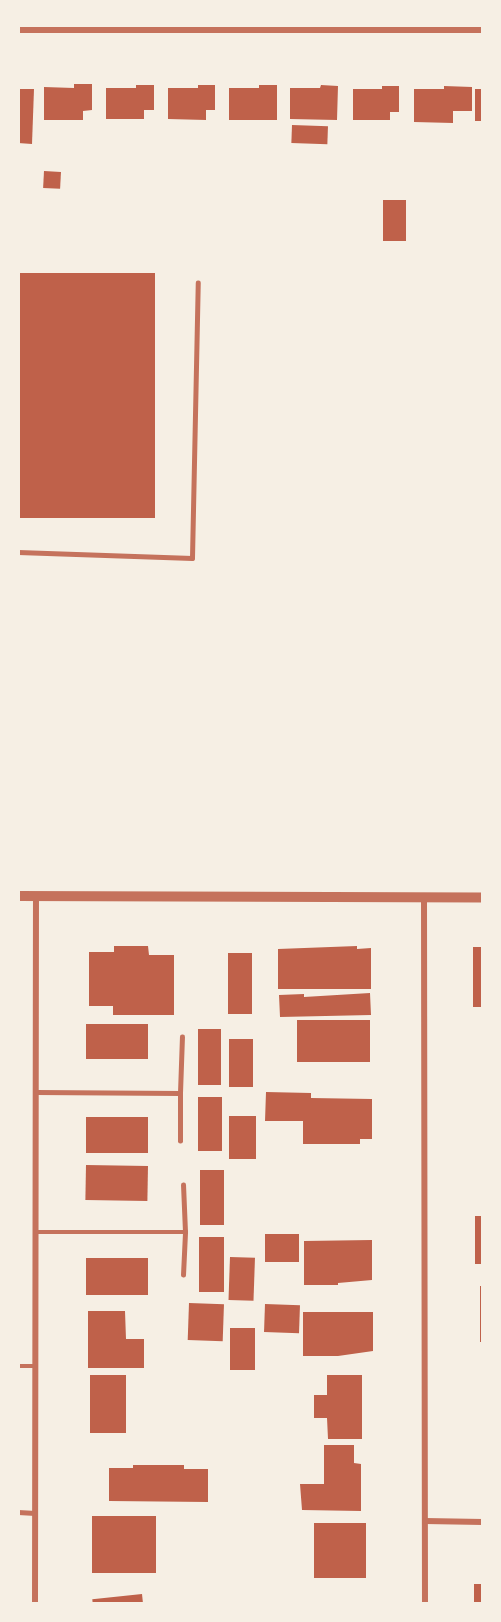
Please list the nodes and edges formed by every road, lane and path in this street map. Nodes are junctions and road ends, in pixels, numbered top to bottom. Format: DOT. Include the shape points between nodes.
graph roads {
  1 [pos="18,30"];
  2 [pos="483,30"];
  3 [pos="198,283"];
  4 [pos="18,552"];
  5 [pos="18,897"];
  6 [pos="36,897"];
  7 [pos="424,897"];
  8 [pos="483,898"];
  9 [pos="182,1037"];
  10 [pos="36,1092"];
  11 [pos="180,1093"];
  12 [pos="180,1141"];
  13 [pos="183,1185"];
  14 [pos="37,1232"];
  15 [pos="185,1233"];
  16 [pos="183,1275"];
  17 [pos="18,1366"];
  18 [pos="36,1366"];
  19 [pos="18,1512"];
  20 [pos="35,1513"];
  21 [pos="425,1521"];
  22 [pos="483,1522"];
  23 [pos="35,1604"];
  24 [pos="425,1604"];
  1 -- 2 [label="street"];
  3 -- 4 [label="lane" via="192,558"];
  5 -- 6 [label="street"];
  6 -- 7 [label="street"];
  6 -- 10 [label="street"];
  7 -- 8 [label="street"];
  7 -- 21 [label="street"];
  9 -- 11 [label="lane"];
  10 -- 11 [label="lane"];
  10 -- 14 [label="street"];
  11 -- 12 [label="lane"];
  13 -- 15 [label="lane"];
  14 -- 15 [label="lane"];
  14 -- 18 [label="street"];
  15 -- 16 [label="lane"];
  17 -- 18 [label="lane"];
  18 -- 20 [label="street"];
  19 -- 20 [label="lane"];
  20 -- 23 [label="street"];
  21 -- 22 [label="street"];
  21 -- 24 [label="street"];
}
